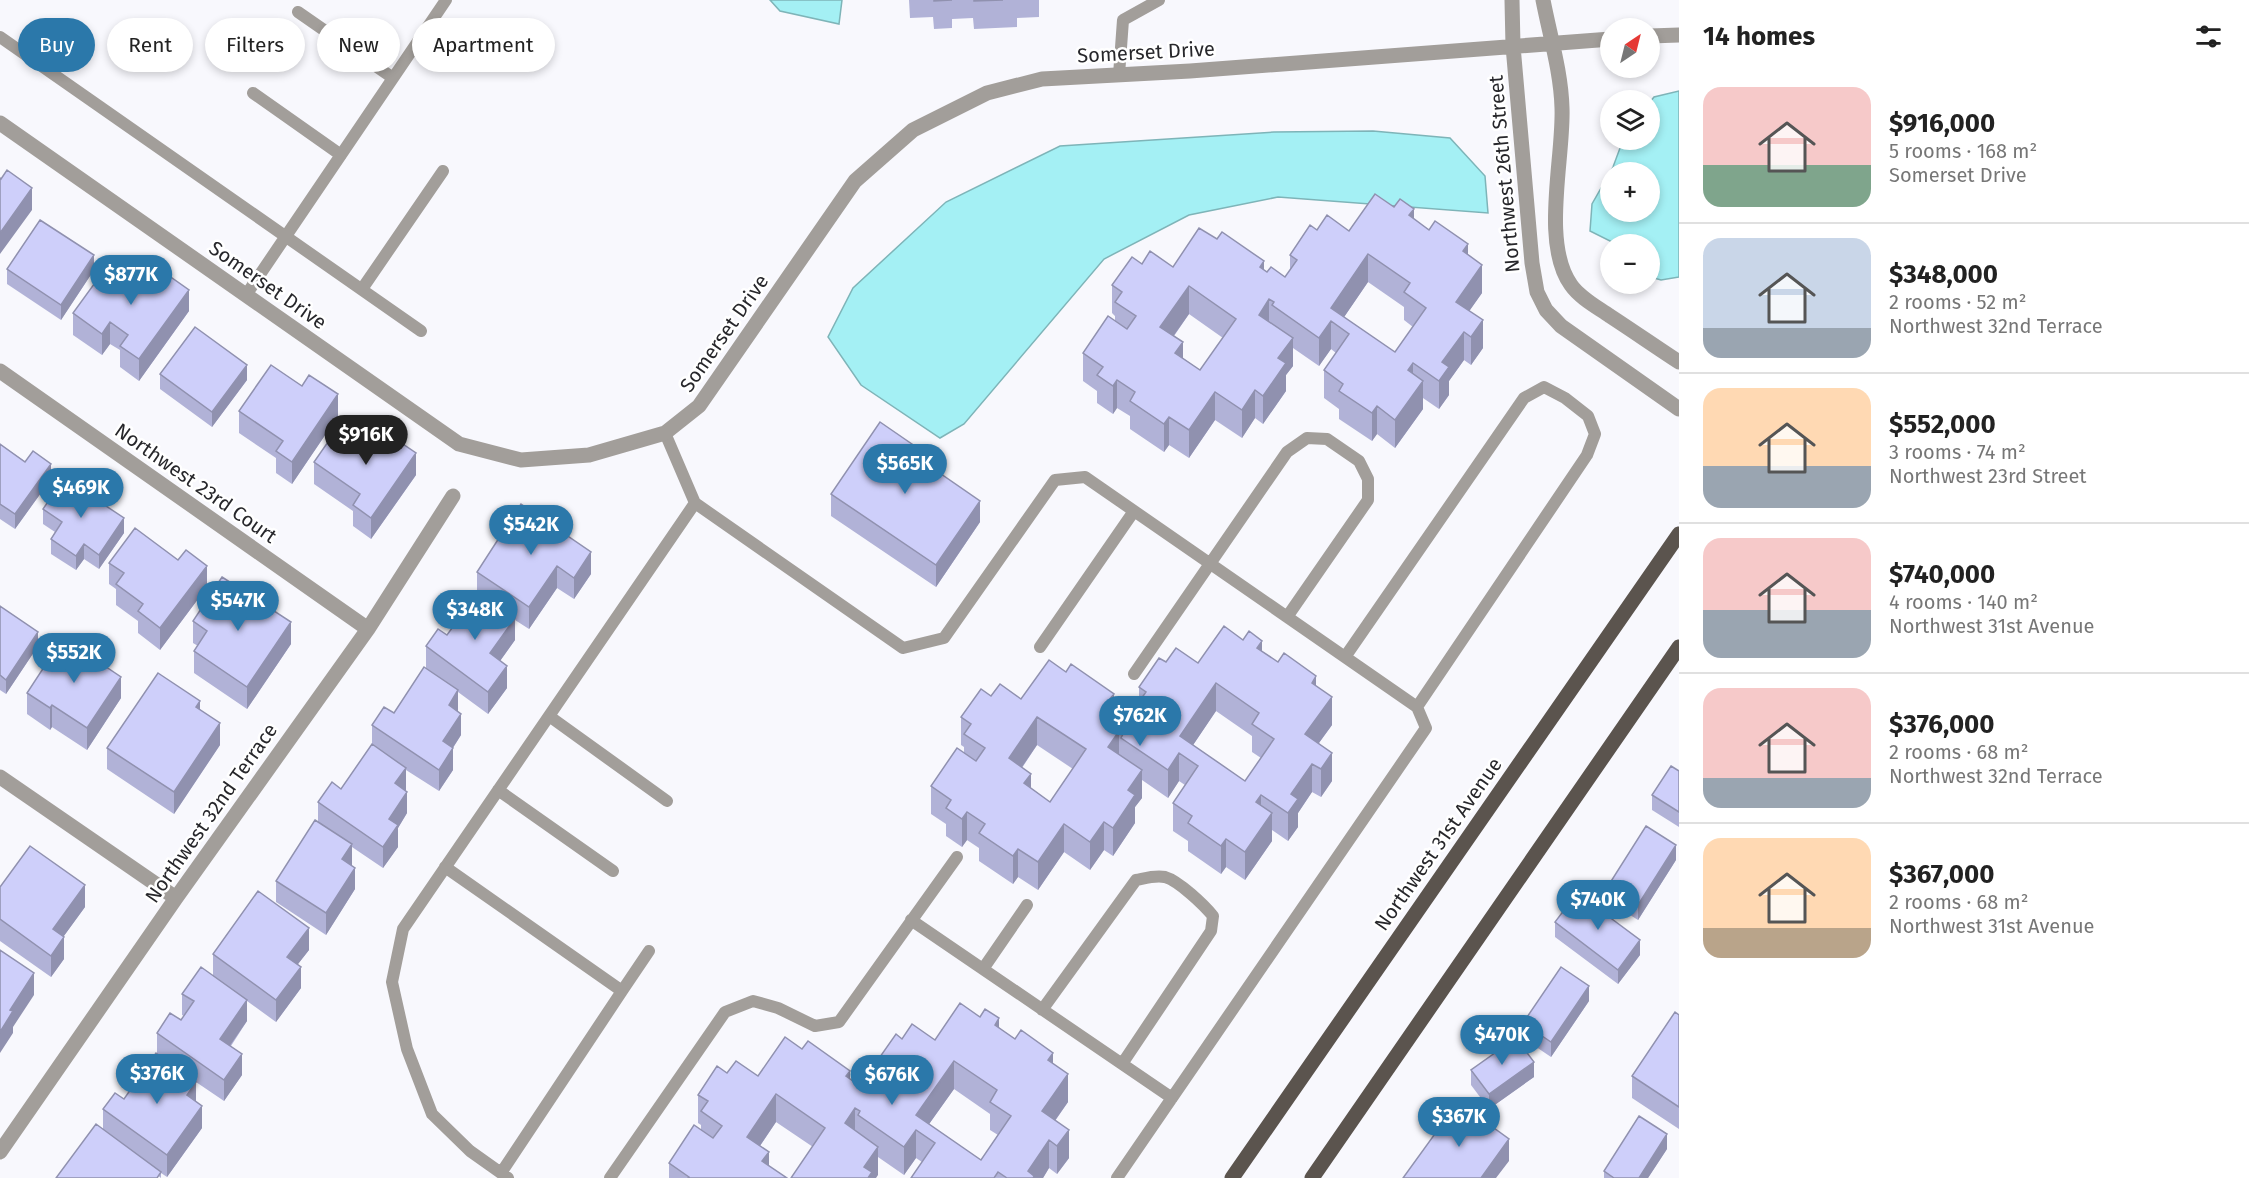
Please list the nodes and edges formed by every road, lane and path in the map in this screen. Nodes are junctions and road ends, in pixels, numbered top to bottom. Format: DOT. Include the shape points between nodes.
graph roads {
  1 [pos="1159,0"];
  2 [pos="1512,0"];
  3 [pos="1543,0"];
  4 [pos="443,1"];
  5 [pos="298,12"];
  6 [pos="1679,35"];
  7 [pos="1660,36"];
  8 [pos="0,37"];
  9 [pos="1600,40"];
  10 [pos="1551,43"];
  11 [pos="1513,46"];
  12 [pos="1119,75"];
  13 [pos="393,78"];
  14 [pos="253,93"];
  15 [pos="0,123"];
  16 [pos="341,155"];
  17 [pos="443,171"];
  18 [pos="287,236"];
  19 [pos="362,289"];
  20 [pos="246,295"];
  21 [pos="421,331"];
  22 [pos="1679,362"];
  23 [pos="0,371"];
  24 [pos="1679,409"];
  25 [pos="665,433"];
  26 [pos="453,496"];
  27 [pos="695,503"];
  28 [pos="1134,511"];
  29 [pos="1679,534"];
  30 [pos="1211,564"];
  31 [pos="1287,617"];
  32 [pos="368,629"];
  33 [pos="1040,647"];
  34 [pos="1679,647"];
  35 [pos="1345,657"];
  36 [pos="1134,674"];
  37 [pos="1417,707"];
  38 [pos="549,716"];
  39 [pos="0,777"];
  40 [pos="498,790"];
  41 [pos="667,801"];
  42 [pos="957,857"];
  43 [pos="445,867"];
  44 [pos="613,871"];
  45 [pos="176,898"];
  46 [pos="1027,905"];
  47 [pos="911,920"];
  48 [pos="649,951"];
  49 [pos="983,969"];
  50 [pos="622,991"];
  51 [pos="1042,1010"];
  52 [pos="1122,1064"];
  53 [pos="1172,1098"];
  54 [pos="0,1152"];
  55 [pos="505,1176"];
  56 [pos="610,1178"];
  57 [pos="1117,1178"];
  58 [pos="1232,1178"];
  59 [pos="1312,1178"];
  1 -- 12 [label="lane" via="1123,20"];
  2 -- 11 [label="street"];
  3 -- 10 [label="street"];
  4 -- 13 [label="lane"];
  5 -- 13 [label="lane"];
  6 -- 7 [label="street"];
  8 -- 18 [label="lane"];
  9 -- 10 [label="street, Somerset Drive"];
  10 -- 11 [label="street, Somerset Drive"];
  10 -- 22 [label="street" via="1562,109 1555,198 1564,273 1588,301"];
  11 -- 12 [label="street, Somerset Drive"];
  11 -- 24 [label="street, Northwest 26th Street" via="1537,292 1546,310 1561,326"];
  12 -- 25 [label="street, Somerset Drive" via="1042,79 987,93 913,130 855,181 699,406"];
  13 -- 16 [label="lane"];
  14 -- 16 [label="lane"];
  15 -- 20 [label="street, Somerset Drive"];
  16 -- 18 [label="lane"];
  17 -- 19 [label="lane"];
  18 -- 19 [label="lane"];
  18 -- 20 [label="lane"];
  19 -- 21 [label="lane"];
  20 -- 25 [label="street, Somerset Drive" via="459,444 520,460 589,454"];
  23 -- 32 [label="street, Northwest 23rd Court"];
  25 -- 27 [label="lane"];
  26 -- 32 [label="street, Northwest 32nd Terrace"];
  27 -- 28 [label="lane" via="903,648 944,638 1055,480 1085,477"];
  27 -- 38 [label="lane"];
  28 -- 30 [label="lane"];
  28 -- 33 [label="lane"];
  29 -- 58 [label="main road, Northwest 31st Avenue"];
  30 -- 31 [label="lane"];
  30 -- 31 [label="lane" via="1287,452 1307,438 1327,439 1359,461 1368,479 1368,500"];
  30 -- 36 [label="lane"];
  31 -- 35 [label="lane"];
  32 -- 45 [label="street, Northwest 32nd Terrace"];
  34 -- 59 [label="main road"];
  35 -- 37 [label="lane"];
  35 -- 37 [label="lane" via="1524,398 1544,387 1565,398 1588,416 1595,434 1587,455"];
  37 -- 53 [label="lane" via="1426,728"];
  38 -- 40 [label="lane"];
  38 -- 41 [label="lane"];
  39 -- 45 [label="street"];
  40 -- 43 [label="lane"];
  40 -- 44 [label="lane"];
  42 -- 47 [label="lane"];
  43 -- 50 [label="lane"];
  43 -- 55 [label="lane" via="403,929 392,982 407,1049 432,1114 470,1151"];
  45 -- 54 [label="street, Northwest 32nd Terrace"];
  46 -- 49 [label="lane"];
  47 -- 49 [label="lane"];
  47 -- 56 [label="lane" via="839,1022 815,1026 753,1001 725,1012"];
  48 -- 50 [label="lane"];
  49 -- 51 [label="lane"];
  50 -- 55 [label="lane"];
  51 -- 52 [label="lane"];
  51 -- 52 [label="lane" via="1136,880 1167,878 1204,905 1213,916 1211,931"];
  52 -- 53 [label="lane"];
  53 -- 57 [label="lane"];
}
